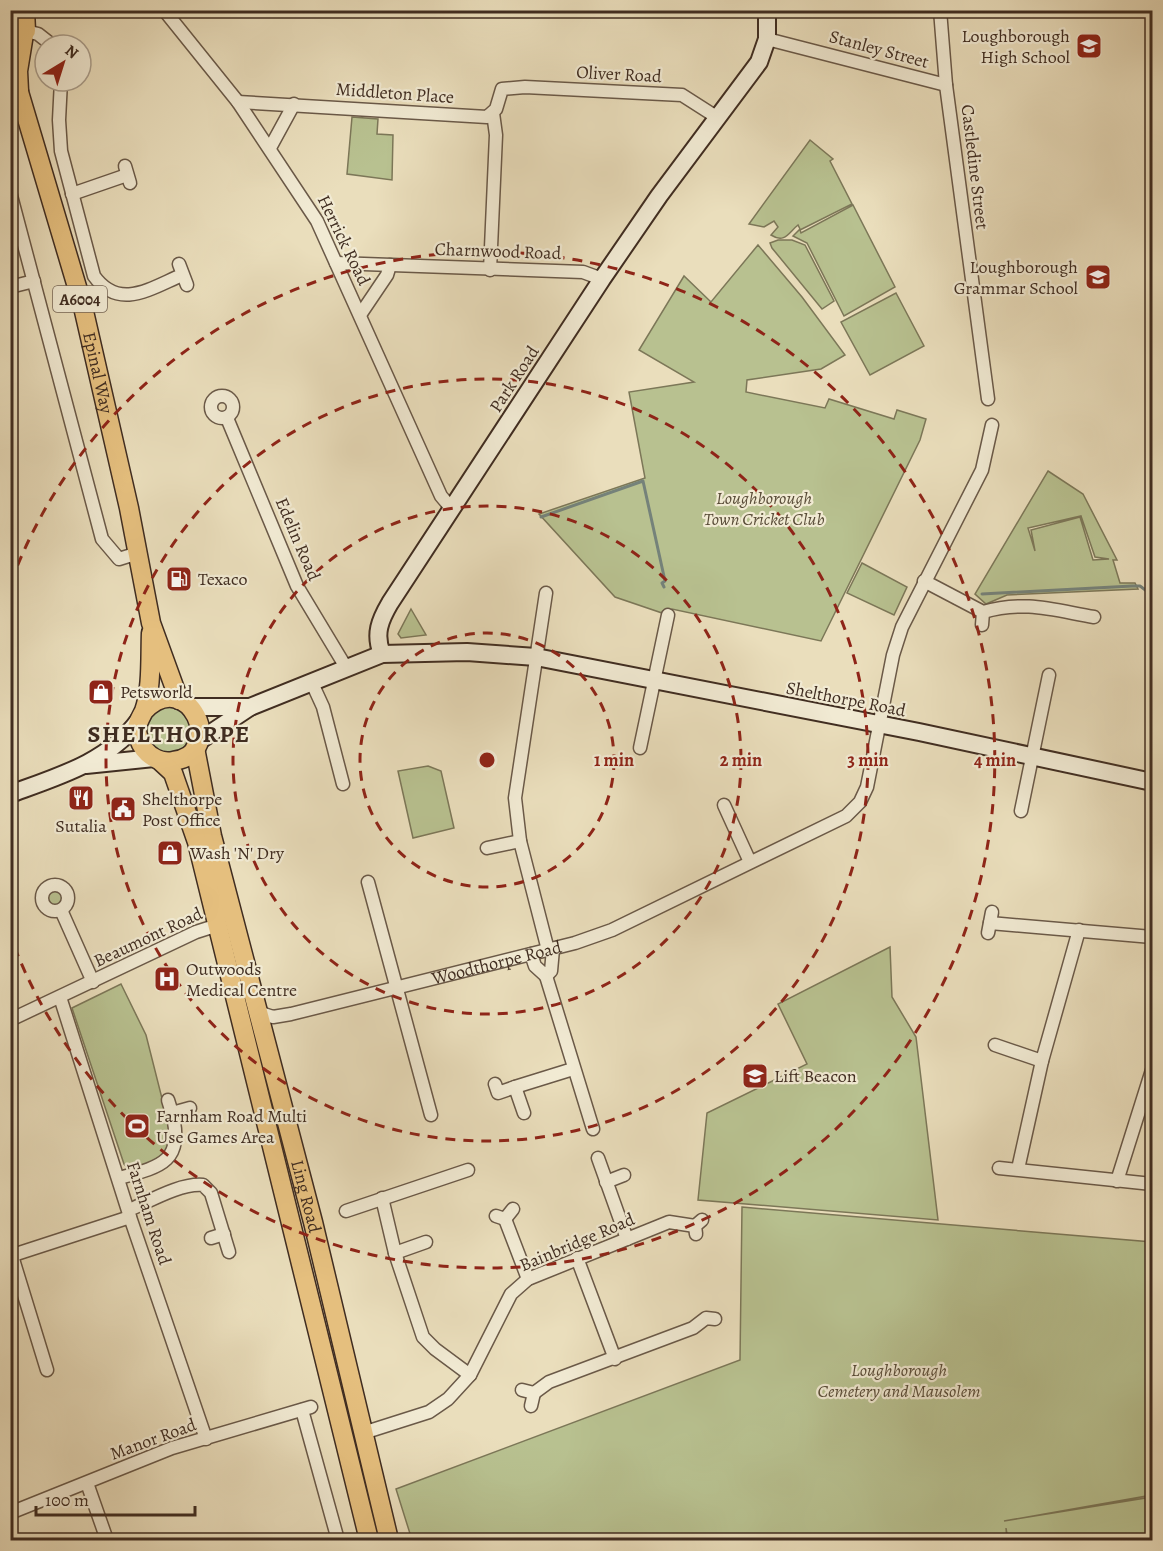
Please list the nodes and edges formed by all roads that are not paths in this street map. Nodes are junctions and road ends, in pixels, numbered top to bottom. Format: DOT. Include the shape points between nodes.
graph roads {
  1 [pos="164,10"];
  2 [pos="767,10"];
  3 [pos="940,10"];
  4 [pos="25,26"];
  5 [pos="767,39"];
  6 [pos="15,85"];
  7 [pos="946,85"];
  8 [pos="61,93"];
  9 [pos="238,102"];
  10 [pos="294,104"];
  11 [pos="493,113"];
  12 [pos="718,118"];
  13 [pos="270,148"];
  14 [pos="127,175"];
  15 [pos="10,192"];
  16 [pos="72,194"];
  17 [pos="336,263"];
  18 [pos="390,265"];
  19 [pos="490,270"];
  20 [pos="183,274"];
  21 [pos="602,279"];
  22 [pos="34,281"];
  23 [pos="10,287"];
  24 [pos="360,315"];
  25 [pos="988,399"];
  26 [pos="227,418"];
  27 [pos="992,425"];
  28 [pos="452,509"];
  29 [pos="138,553"];
  30 [pos="924,581"];
  31 [pos="546,593"];
  32 [pos="668,615"];
  33 [pos="1094,616"];
  34 [pos="151,623"];
  35 [pos="382,654"];
  36 [pos="536,657"];
  37 [pos="347,669"];
  38 [pos="1049,675"];
  39 [pos="653,681"];
  40 [pos="312,683"];
  41 [pos="185,704"];
  42 [pos="250,707"];
  43 [pos="141,716"];
  44 [pos="878,725"];
  45 [pos="197,744"];
  46 [pos="640,748"];
  47 [pos="1032,756"];
  48 [pos="157,759"];
  49 [pos="85,765"];
  50 [pos="1152,782"];
  51 [pos="343,784"];
  52 [pos="10,794"];
  53 [pos="724,805"];
  54 [pos="1021,811"];
  55 [pos="520,841"];
  56 [pos="487,848"];
  57 [pos="750,862"];
  58 [pos="368,882"];
  59 [pos="61,910"];
  60 [pos="990,922"];
  61 [pos="218,926"];
  62 [pos="1079,930"];
  63 [pos="1152,937"];
  64 [pos="551,949"];
  65 [pos="531,954"];
  66 [pos="546,976"];
  67 [pos="93,982"];
  68 [pos="396,988"];
  69 [pos="235,995"];
  70 [pos="60,997"];
  71 [pos="258,1012"];
  72 [pos="10,1020"];
  73 [pos="995,1045"];
  74 [pos="1042,1061"];
  75 [pos="573,1069"];
  76 [pos="1152,1070"];
  77 [pos="495,1084"];
  78 [pos="516,1087"];
  79 [pos="168,1100"];
  80 [pos="190,1108"];
  81 [pos="172,1113"];
  82 [pos="524,1113"];
  83 [pos="431,1115"];
  84 [pos="593,1129"];
  85 [pos="598,1158"];
  86 [pos="999,1168"];
  87 [pos="1018,1168"];
  88 [pos="468,1170"];
  89 [pos="624,1175"];
  90 [pos="119,1178"];
  91 [pos="1117,1181"];
  92 [pos="606,1182"];
  93 [pos="1152,1184"];
  94 [pos="382,1198"];
  95 [pos="346,1211"];
  96 [pos="129,1213"];
  97 [pos="505,1215"];
  98 [pos="698,1227"];
  99 [pos="224,1234"];
  100 [pos="211,1238"];
  101 [pos="627,1239"];
  102 [pos="426,1242"];
  103 [pos="229,1252"];
  104 [pos="395,1252"];
  105 [pos="11,1256"];
  106 [pos="578,1258"];
  107 [pos="528,1279"];
  108 [pos="707,1315"];
  109 [pos="615,1359"];
  110 [pos="47,1370"];
  111 [pos="470,1376"];
  112 [pos="531,1406"];
  113 [pos="363,1433"];
  114 [pos="206,1439"];
  115 [pos="87,1483"];
  116 [pos="10,1513"];
  117 [pos="107,1540"];
  118 [pos="338,1540"];
  119 [pos="369,1540"];
  120 [pos="389,1540"];
  1 -- 9 [label="street, Herrick Road"];
  2 -- 5 [label="street, Park Road"];
  3 -- 7 [label="street, Castledine Street"];
  4 -- 6 [label="main road, Epinal Way / A6004"];
  5 -- 7 [label="street, Stanley Street"];
  5 -- 12 [label="street, Park Road" via="755,68"];
  6 -- 29 [label="main road, Epinal Way / A6004" via="83,307"];
  7 -- 25 [label="street, Castledine Street"];
  8 -- 16 [label="street" via="59,134"];
  9 -- 10 [label="street, Middleton Place"];
  9 -- 13 [label="street, Herrick Road"];
  10 -- 11 [label="street, Middleton Place" via="476,117"];
  10 -- 13 [label="street"];
  11 -- 12 [label="street, Oliver Road" via="502,89 512,87 682,95"];
  11 -- 19 [label="street" via="496,135"];
  12 -- 21 [label="street, Park Road"];
  13 -- 17 [label="street, Herrick Road" via="313,213"];
  14 -- 16 [label="street"];
  15 -- 22 [label="street"];
  16 -- 20 [label="street" via="94,276 103,288 134,295"];
  17 -- 18 [label="street, Charnwood Road"];
  17 -- 24 [label="street, Herrick Road"];
  18 -- 19 [label="street, Charnwood Road"];
  18 -- 24 [label="street"];
  19 -- 21 [label="street, Charnwood Road" via="583,272"];
  21 -- 28 [label="street, Park Road"];
  22 -- 23 [label="street"];
  22 -- 29 [label="street" via="102,539 118,559"];
  24 -- 28 [label="street, Herrick Road" via="441,496"];
  26 -- 37 [label="street, Edelin Road" via="297,586"];
  27 -- 30 [label="street, Woodthorpe Road" via="982,470"];
  28 -- 35 [label="street, Park Road" via="380,621 377,635"];
  29 -- 34 [label="main road, Epinal Way / A6004"];
  30 -- 33 [label="street" via="982,618 1007,605 1041,606"];
  30 -- 44 [label="street, Woodthorpe Road" via="902,627"];
  31 -- 36 [label="street"];
  32 -- 39 [label="street"];
  34 -- 41 [label="main road, Epinal Way / A6004"];
  34 -- 43 [label="main road, Epinal Way / A6004" via="149,678"];
  35 -- 36 [label="street, Shelthorpe Road" via="467,651"];
  35 -- 37 [label="street"];
  36 -- 39 [label="street, Shelthorpe Road"];
  36 -- 55 [label="street" via="516,785"];
  37 -- 40 [label="street"];
  38 -- 47 [label="street"];
  39 -- 44 [label="street, Shelthorpe Road"];
  39 -- 46 [label="street"];
  40 -- 42 [label="street"];
  40 -- 51 [label="street" via="323,707"];
  41 -- 42 [label="street"];
  41 -- 43 [label="main road" via="156,701"];
  41 -- 45 [label="main road, A6004" via="200,722"];
  42 -- 45 [label="street"];
  43 -- 48 [label="main road, A6004" via="137,729 141,746"];
  43 -- 49 [label="street" via="126,738"];
  44 -- 47 [label="street, Shelthorpe Road"];
  44 -- 57 [label="street, Woodthorpe Road" via="867,787 855,809"];
  45 -- 48 [label="main road" via="180,760"];
  45 -- 71 [label="main road, Ling Road / A6004" via="212,836"];
  47 -- 50 [label="street, Shelthorpe Road"];
  47 -- 54 [label="street"];
  48 -- 49 [label="street"];
  48 -- 61 [label="main road, Ling Road / A6004" via="172,773 180,790"];
  49 -- 52 [label="street"];
  53 -- 57 [label="street"];
  55 -- 56 [label="street"];
  55 -- 64 [label="street"];
  57 -- 64 [label="street, Woodthorpe Road" via="612,930"];
  58 -- 68 [label="street"];
  59 -- 67 [label="street, Beaumont Road"];
  60 -- 62 [label="street"];
  61 -- 67 [label="street, Beaumont Road" via="196,932"];
  61 -- 69 [label="main road, Ling Road / A6004"];
  62 -- 63 [label="street"];
  62 -- 74 [label="street"];
  64 -- 65 [label="street, Woodthorpe Road"];
  64 -- 66 [label="street" via="551,972"];
  65 -- 66 [label="street" via="535,966"];
  65 -- 68 [label="street, Woodthorpe Road"];
  66 -- 75 [label="street"];
  67 -- 70 [label="street, Beaumont Road"];
  68 -- 71 [label="street, Woodthorpe Road" via="291,1014 273,1017"];
  68 -- 83 [label="street"];
  69 -- 71 [label="main road"];
  69 -- 119 [label="main road, Ling Road / A6004"];
  70 -- 72 [label="street, Beaumont Road"];
  70 -- 90 [label="street, Farnham Road"];
  71 -- 113 [label="main road, Ling Road / A6004"];
  73 -- 74 [label="street"];
  74 -- 87 [label="street"];
  75 -- 78 [label="street"];
  75 -- 84 [label="street"];
  76 -- 91 [label="street"];
  77 -- 78 [label="street" via="498,1093"];
  78 -- 82 [label="street"];
  79 -- 81 [label="street"];
  80 -- 81 [label="street"];
  81 -- 90 [label="street" via="177,1139 169,1158 158,1166"];
  85 -- 92 [label="street"];
  86 -- 87 [label="street"];
  87 -- 91 [label="street"];
  88 -- 94 [label="street, Ling Road"];
  89 -- 92 [label="street"];
  90 -- 96 [label="street, Farnham Road"];
  91 -- 93 [label="street"];
  92 -- 101 [label="street"];
  94 -- 95 [label="street, Ling Road"];
  94 -- 104 [label="street"];
  96 -- 99 [label="street" via="184,1188 204,1185 211,1193"];
  96 -- 105 [label="street"];
  96 -- 114 [label="street, Farnham Road"];
  97 -- 107 [label="street"];
  98 -- 101 [label="street, Bainbridge Road" via="669,1222"];
  99 -- 100 [label="street"];
  99 -- 103 [label="street"];
  101 -- 106 [label="street, Bainbridge Road"];
  102 -- 104 [label="street"];
  104 -- 111 [label="street" via="423,1337"];
  105 -- 110 [label="street"];
  106 -- 107 [label="street, Bainbridge Road"];
  106 -- 109 [label="street"];
  107 -- 111 [label="street, Bainbridge Road" via="500,1310"];
  108 -- 109 [label="street" via="693,1328"];
  109 -- 112 [label="street" via="528,1391"];
  111 -- 113 [label="street, Bainbridge Road" via="429,1412"];
  113 -- 120 [label="main road, Ling Road / A6004"];
  114 -- 115 [label="street, Manor Road" via="172,1448"];
  114 -- 118 [label="street, Manor Road" via="307,1409"];
  115 -- 116 [label="street, Manor Road"];
  115 -- 117 [label="street"];
}
